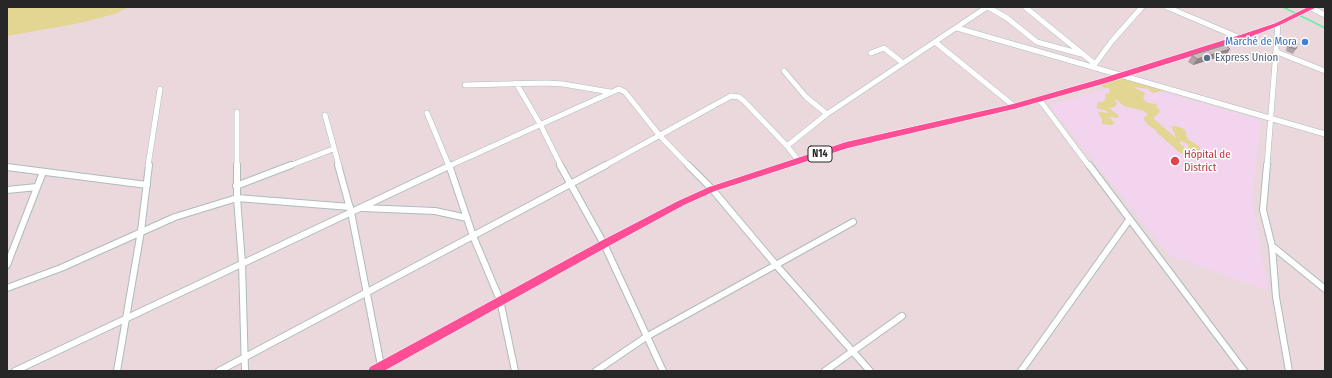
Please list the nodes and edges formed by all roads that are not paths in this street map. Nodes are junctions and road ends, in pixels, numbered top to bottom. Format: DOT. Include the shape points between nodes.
graph roads {
  1 [pos="977,7"];
  2 [pos="988,7"];
  3 [pos="1025,7"];
  4 [pos="1142,7"];
  5 [pos="1166,7"];
  6 [pos="1312,8"];
  7 [pos="982,10"];
  8 [pos="1325,15"];
  9 [pos="1278,24"];
  10 [pos="957,28"];
  11 [pos="1240,38"];
  12 [pos="935,42"];
  13 [pos="1277,52"];
  14 [pos="871,53"];
  15 [pos="1081,54"];
  16 [pos="903,64"];
  17 [pos="1095,66"];
  18 [pos="784,71"];
  19 [pos="1325,71"];
  20 [pos="1119,76"];
  21 [pos="516,83"];
  22 [pos="466,85"];
  23 [pos="160,89"];
  24 [pos="610,92"];
  25 [pos="1039,99"];
  26 [pos="1014,106"];
  27 [pos="237,112"];
  28 [pos="427,113"];
  29 [pos="827,114"];
  30 [pos="325,115"];
  31 [pos="1271,119"];
  32 [pos="540,124"];
  33 [pos="1325,134"];
  34 [pos="660,136"];
  35 [pos="787,146"];
  36 [pos="334,149"];
  37 [pos="798,160"];
  38 [pos="449,166"];
  39 [pos="7,167"];
  40 [pos="43,172"];
  41 [pos="570,184"];
  42 [pos="147,185"];
  43 [pos="236,186"];
  44 [pos="38,187"];
  45 [pos="712,189"];
  46 [pos="7,190"];
  47 [pos="237,198"];
  48 [pos="359,208"];
  49 [pos="350,210"];
  50 [pos="467,218"];
  51 [pos="1129,220"];
  52 [pos="853,222"];
  53 [pos="141,231"];
  54 [pos="474,236"];
  55 [pos="604,244"];
  56 [pos="1272,246"];
  57 [pos="242,263"];
  58 [pos="7,265"];
  59 [pos="776,265"];
  60 [pos="7,288"];
  61 [pos="1325,289"];
  62 [pos="367,293"];
  63 [pos="500,300"];
  64 [pos="902,316"];
  65 [pos="126,319"];
  66 [pos="646,337"];
  67 [pos="853,352"];
  68 [pos="244,358"];
  69 [pos="382,368"];
  70 [pos="16,371"];
  71 [pos="117,371"];
  72 [pos="219,371"];
  73 [pos="245,371"];
  74 [pos="374,371"];
  75 [pos="515,371"];
  76 [pos="596,371"];
  77 [pos="663,371"];
  78 [pos="825,371"];
  79 [pos="870,371"];
  80 [pos="1021,371"];
  81 [pos="1244,371"];
  82 [pos="1289,371"];
  1 -- 7 [label="street"];
  2 -- 7 [label="street"];
  2 -- 15 [label="street" via="1007,18 1037,42"];
  3 -- 15 [label="street"];
  4 -- 17 [label="street" via="1112,41"];
  5 -- 11 [label="street"];
  6 -- 8 [label="street"];
  6 -- 9 [label="highway, N14"];
  7 -- 10 [label="street"];
  9 -- 11 [label="highway, N14"];
  9 -- 13 [label="street"];
  10 -- 12 [label="street"];
  10 -- 17 [label="street"];
  11 -- 20 [label="highway, N14"];
  12 -- 16 [label="street"];
  12 -- 26 [label="street"];
  13 -- 19 [label="street"];
  13 -- 31 [label="street"];
  14 -- 16 [label="street" via="884,48"];
  15 -- 17 [label="street"];
  16 -- 29 [label="street"];
  17 -- 20 [label="street"];
  18 -- 29 [label="street" via="806,97"];
  20 -- 25 [label="highway, N14"];
  20 -- 31 [label="street"];
  21 -- 22 [label="street"];
  21 -- 24 [label="street" via="563,84"];
  21 -- 32 [label="street"];
  23 -- 42 [label="street"];
  24 -- 32 [label="street"];
  24 -- 34 [label="street" via="625,92"];
  25 -- 26 [label="highway, N14"];
  25 -- 51 [label="street"];
  26 -- 37 [label="highway, N14" via="846,145"];
  27 -- 43 [label="street"];
  28 -- 38 [label="street"];
  29 -- 35 [label="street"];
  30 -- 36 [label="street"];
  31 -- 33 [label="street"];
  31 -- 56 [label="street" via="1263,210"];
  32 -- 38 [label="street"];
  32 -- 41 [label="street"];
  34 -- 35 [label="street" via="731,96 736,96 744,101"];
  34 -- 41 [label="street"];
  34 -- 45 [label="street"];
  35 -- 37 [label="street"];
  36 -- 43 [label="street"];
  36 -- 49 [label="street"];
  37 -- 45 [label="highway, N14"];
  38 -- 48 [label="street"];
  38 -- 50 [label="street"];
  39 -- 40 [label="street"];
  40 -- 42 [label="street"];
  40 -- 44 [label="street"];
  41 -- 54 [label="street"];
  41 -- 55 [label="street"];
  42 -- 53 [label="street"];
  43 -- 47 [label="street"];
  44 -- 46 [label="street"];
  44 -- 58 [label="street"];
  45 -- 55 [label="highway, N14"];
  45 -- 59 [label="street"];
  47 -- 49 [label="street"];
  47 -- 53 [label="street"];
  47 -- 57 [label="street"];
  48 -- 49 [label="street"];
  48 -- 50 [label="street" via="430,210"];
  49 -- 57 [label="street"];
  49 -- 62 [label="street"];
  50 -- 54 [label="street"];
  51 -- 80 [label="street"];
  51 -- 81 [label="street"];
  52 -- 59 [label="street"];
  53 -- 60 [label="street" via="61,268"];
  53 -- 65 [label="street"];
  54 -- 62 [label="street"];
  54 -- 63 [label="street"];
  55 -- 63 [label="highway, N14"];
  55 -- 66 [label="street"];
  56 -- 61 [label="street"];
  56 -- 82 [label="street" via="1276,297"];
  57 -- 65 [label="street"];
  57 -- 68 [label="street"];
  59 -- 66 [label="street"];
  59 -- 67 [label="street"];
  62 -- 68 [label="street"];
  62 -- 69 [label="street"];
  63 -- 69 [label="highway, N14"];
  63 -- 75 [label="street"];
  64 -- 67 [label="street"];
  65 -- 70 [label="street"];
  65 -- 71 [label="street"];
  66 -- 76 [label="street"];
  66 -- 77 [label="street"];
  67 -- 78 [label="street"];
  67 -- 79 [label="street"];
  68 -- 72 [label="street"];
  68 -- 73 [label="street"];
  69 -- 74 [label="highway, N14"];
}
